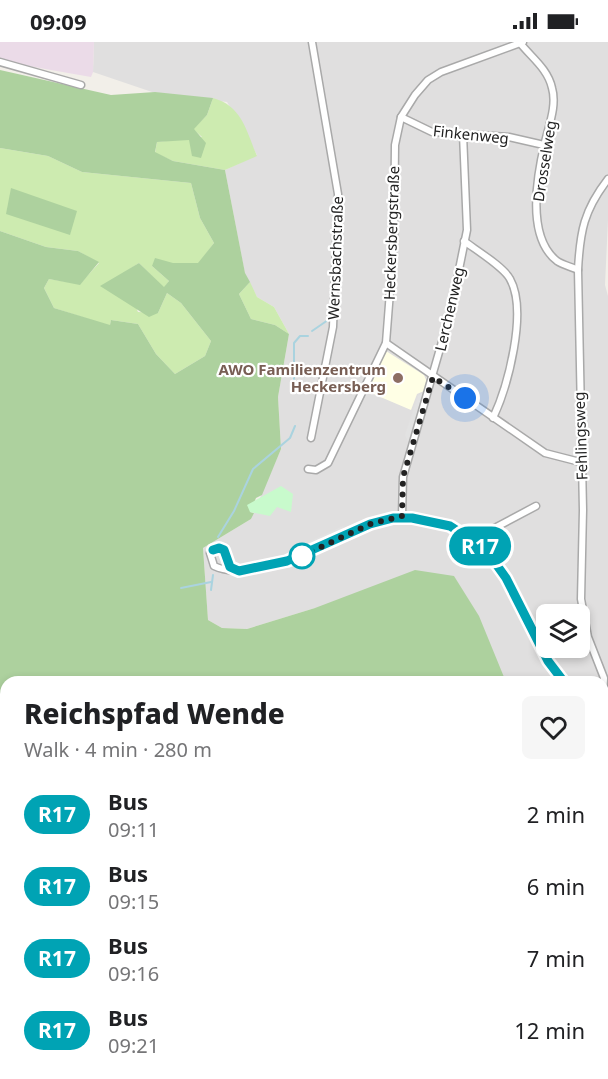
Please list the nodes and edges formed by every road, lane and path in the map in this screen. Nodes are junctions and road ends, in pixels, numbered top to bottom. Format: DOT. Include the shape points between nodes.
graph roads {
  1 [pos="312,42"];
  2 [pos="522,42"];
  3 [pos="0,62"];
  4 [pos="81,85"];
  5 [pos="401,117"];
  6 [pos="463,134"];
  7 [pos="544,145"];
  8 [pos="608,179"];
  9 [pos="464,241"];
  10 [pos="579,270"];
  11 [pos="386,343"];
  12 [pos="433,377"];
  13 [pos="493,417"];
  14 [pos="312,438"];
  15 [pos="580,462"];
  16 [pos="308,469"];
  17 [pos="537,506"];
  18 [pos="402,516"];
  19 [pos="472,540"];
  20 [pos="239,571"];
  21 [pos="559,676"];
  22 [pos="603,676"];
  1 -- 14 [label="street, Wernsbachstraße" via="338,194 333,327"];
  2 -- 5 [label="street, Heckersbergstraße" via="428,80"];
  2 -- 7 [label="street, Drosselweg" via="545,70 553,88 553,109"];
  3 -- 4 [label="street"];
  5 -- 6 [label="street, Finkenweg" via="432,132"];
  5 -- 11 [label="street, Heckersbergstraße" via="395,145 394,240"];
  6 -- 7 [label="street, Finkenweg" via="509,136"];
  6 -- 9 [label="street, Lerchenweg"];
  7 -- 10 [label="street, Drosselweg" via="536,218 548,251 558,261"];
  8 -- 10 [label="street, Fehlingsweg" via="587,212 580,236"];
  9 -- 12 [label="street, Lerchenweg"];
  9 -- 13 [label="street" via="510,277 517,296 511,367"];
  10 -- 15 [label="street, Fehlingsweg"];
  11 -- 12 [label="street"];
  11 -- 16 [label="street, Heckersbergstraße" via="328,463 316,470"];
  12 -- 13 [label="street"];
  12 -- 18 [label="street, Lerchenweg" via="403,477"];
  13 -- 15 [label="street" via="545,453"];
  15 -- 22 [label="street, Fehlingsweg" via="581,600 588,637"];
  17 -- 19 [label="street"];
  18 -- 19 [label="street" via="450,526"];
  18 -- 20 [label="street" via="370,524 287,561"];
  19 -- 21 [label="street" via="506,578"];
  20 -- 20 [label="street" via="230,567 224,550 216,548 210,553 214,566"];
}
